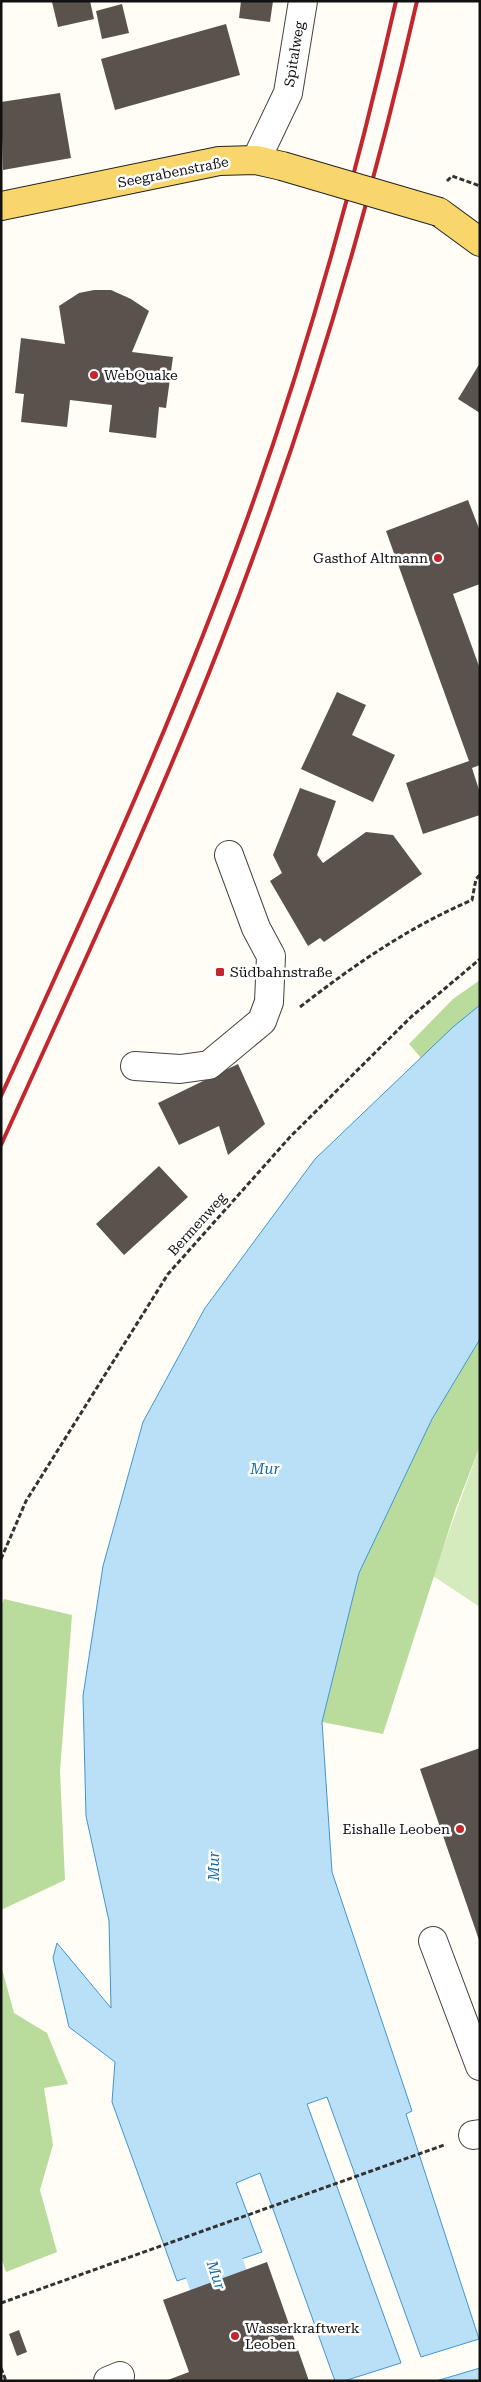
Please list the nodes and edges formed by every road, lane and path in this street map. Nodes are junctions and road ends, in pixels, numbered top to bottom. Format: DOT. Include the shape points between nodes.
graph roads {
  1 [pos="303,1"];
  2 [pos="256,160"];
  3 [pos="1,206"];
  4 [pos="480,242"];
  5 [pos="229,855"];
  6 [pos="480,875"];
  7 [pos="480,959"];
  8 [pos="340,975"];
  9 [pos="135,1066"];
  10 [pos="1,1559"];
  11 [pos="433,1941"];
  12 [pos="480,2066"];
  13 [pos="476,2134"];
  14 [pos="1,2303"];
  15 [pos="1,2368"];
  16 [pos="6,2381"];
  1 -- 2 [label="street, Spitalweg" via="288,93"];
  2 -- 3 [label="main road, Seegrabenstraße" via="219,161"];
  2 -- 4 [label="main road, Seegrabenstraße, bridge" via="439,212"];
  5 -- 9 [label="street" via="270,956 269,1002 262,1020 209,1065 180,1069"];
  6 -- 8 [label="path" via="476,879 472,900 402,934"];
  7 -- 10 [label="path, Bermenweg" via="411,1017 290,1137 168,1274 26,1502"];
  11 -- 12 [label="street"];
  13 -- 14 [label="path"];
  15 -- 16 [label="path"];
}
